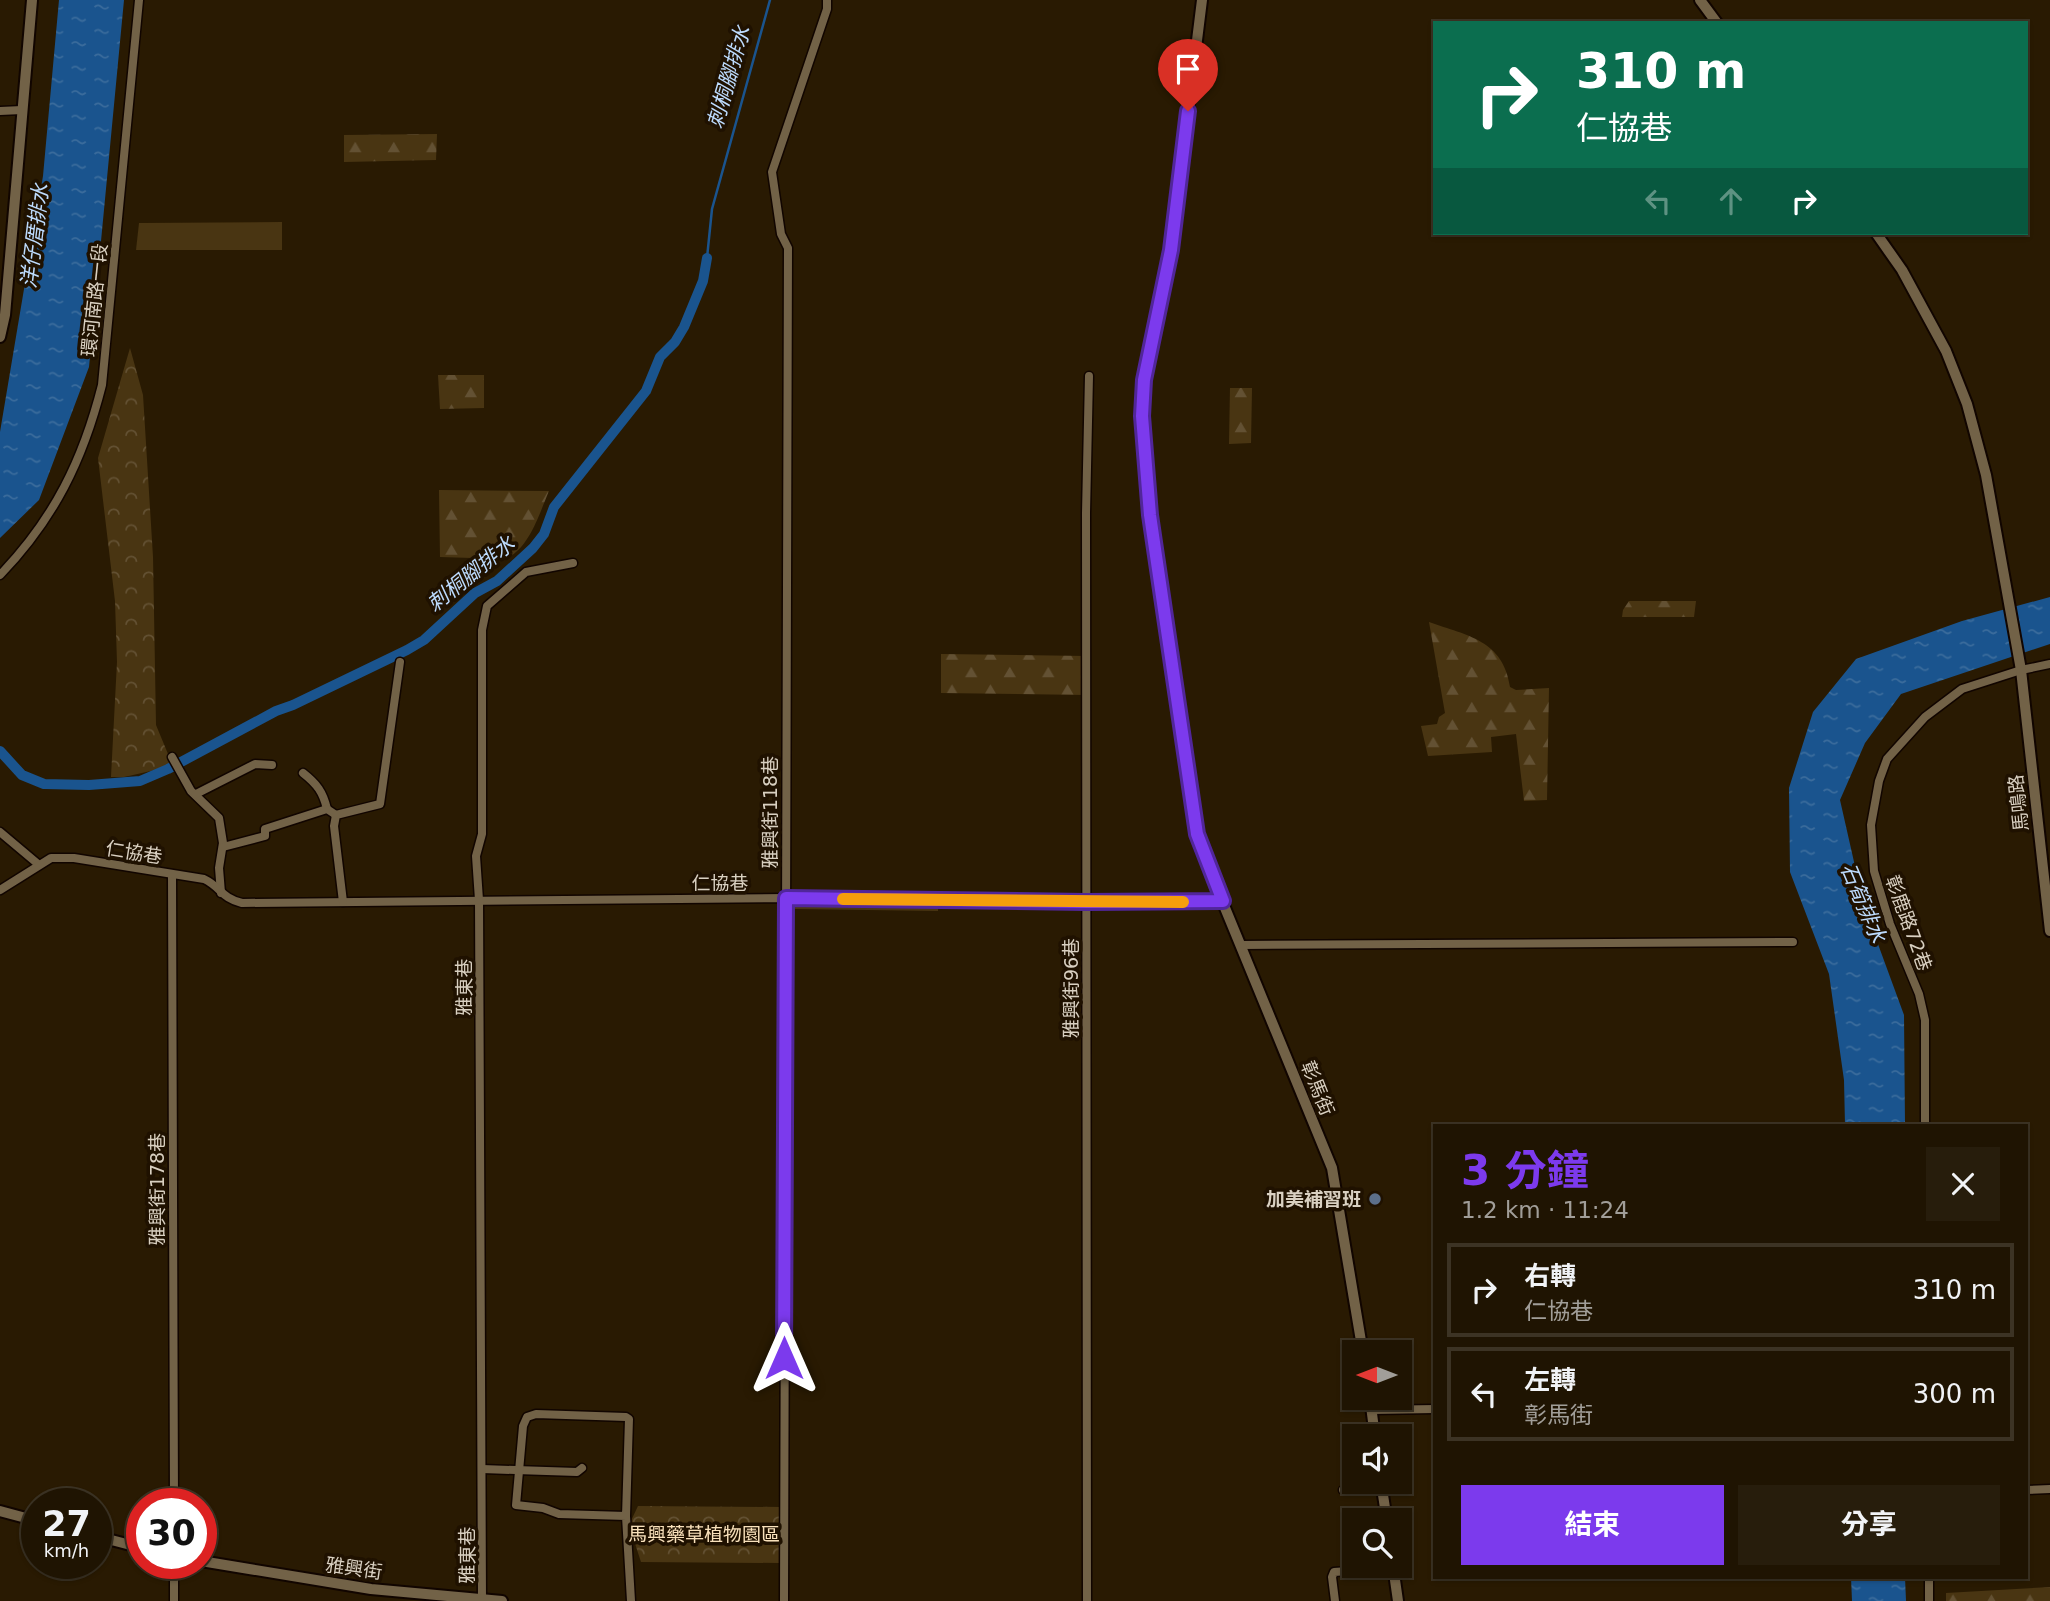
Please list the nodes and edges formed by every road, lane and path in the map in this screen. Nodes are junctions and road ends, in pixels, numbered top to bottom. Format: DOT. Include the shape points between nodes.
graph roads {
  1 [pos="32,0"];
  2 [pos="139,0"];
  3 [pos="827,0"];
  4 [pos="1202,0"];
  5 [pos="1700,0"];
  6 [pos="1716,21"];
  7 [pos="22,110"];
  8 [pos="0,111"];
  9 [pos="1877,235"];
  10 [pos="0,337"];
  11 [pos="1089,376"];
  12 [pos="573,563"];
  13 [pos="0,575"];
  14 [pos="400,662"];
  15 [pos="2050,664"];
  16 [pos="2021,670"];
  17 [pos="172,757"];
  18 [pos="271,765"];
  19 [pos="303,773"];
  20 [pos="196,794"];
  21 [pos="327,809"];
  22 [pos="336,815"];
  23 [pos="0,832"];
  24 [pos="223,847"];
  25 [pos="38,864"];
  26 [pos="172,874"];
  27 [pos="0,890"];
  28 [pos="221,893"];
  29 [pos="786,898"];
  30 [pos="479,900"];
  31 [pos="1223,901"];
  32 [pos="343,902"];
  33 [pos="1086,902"];
  34 [pos="2050,931"];
  35 [pos="1793,942"];
  36 [pos="1242,945"];
  37 [pos="1925,1124"];
  38 [pos="1361,1340"];
  39 [pos="1412,1407"];
  40 [pos="1433,1409"];
  41 [pos="582,1468"];
  42 [pos="482,1469"];
  43 [pos="519,1471"];
  44 [pos="174,1488"];
  45 [pos="2050,1489"];
  46 [pos="2028,1490"];
  47 [pos="0,1511"];
  48 [pos="626,1516"];
  49 [pos="21,1517"];
  50 [pos="217,1564"];
  51 [pos="1342,1571"];
  52 [pos="1395,1578"];
  53 [pos="174,1579"];
  54 [pos="1929,1579"];
  55 [pos="482,1600"];
  56 [pos="174,1601"];
  57 [pos="502,1601"];
  58 [pos="631,1601"];
  59 [pos="784,1601"];
  60 [pos="1087,1601"];
  61 [pos="1335,1601"];
  62 [pos="1398,1601"];
  63 [pos="1929,1601"];
  1 -- 7 [label="street"];
  2 -- 13 [label="street, 環河南路一段" via="102,385 91,427 58,501"];
  3 -- 29 [label="street, 雅興街118巷" via="772,172 781,234 788,248"];
  4 -- 31 [label="street, 彰馬街" via="1171,250 1144,380 1142,416 1150,515 1200,848"];
  5 -- 6 [label="street"];
  7 -- 8 [label="street"];
  7 -- 10 [label="street"];
  9 -- 16 [label="street, 馬鳴路" via="1929,317 1967,404 1986,475"];
  11 -- 33 [label="street, 雅興街96巷"];
  12 -- 30 [label="street, 雅東巷" via="526,572 487,606 482,631"];
  14 -- 22 [label="street" via="380,804"];
  15 -- 16 [label="street, 彰鹿路72巷"];
  16 -- 34 [label="street, 馬鳴路"];
  16 -- 37 [label="street, 彰鹿路72巷" via="1962,689 1925,717 1886,759 1879,781 1871,825 1874,871 1925,1020"];
  17 -- 20 [label="street"];
  18 -- 20 [label="street" via="254,764"];
  19 -- 21 [label="street" via="318,784"];
  20 -- 24 [label="street" via="219,818"];
  21 -- 22 [label="street"];
  21 -- 24 [label="street" via="265,829 265,836"];
  22 -- 32 [label="street"];
  23 -- 25 [label="street"];
  24 -- 28 [label="street"];
  25 -- 26 [label="street, 仁協巷" via="51,858 74,858"];
  25 -- 27 [label="street, 仁協巷"];
  26 -- 28 [label="street, 仁協巷" via="204,879"];
  26 -- 44 [label="street, 雅興街178巷"];
  28 -- 32 [label="street, 仁協巷" via="242,903"];
  29 -- 30 [label="street, 仁協巷"];
  29 -- 33 [label="street, 仁協巷"];
  29 -- 59 [label="street, 雅興街118巷"];
  30 -- 32 [label="street, 仁協巷"];
  30 -- 42 [label="street, 雅東巷"];
  31 -- 33 [label="street, 仁協巷"];
  31 -- 36 [label="street, 彰馬街"];
  33 -- 60 [label="street, 雅興街96巷"];
  35 -- 36 [label="street"];
  36 -- 38 [label="street, 彰馬街" via="1332,1168"];
  39 -- 40 [label="street"];
  41 -- 43 [label="street" via="577,1472"];
  42 -- 43 [label="street"];
  42 -- 55 [label="street, 雅東巷"];
  43 -- 48 [label="street" via="516,1505 559,1514"];
  43 -- 48 [label="street" via="524,1420 531,1415 626,1416"];
  45 -- 46 [label="street"];
  47 -- 49 [label="street"];
  48 -- 58 [label="street"];
  50 -- 55 [label="street, 雅興街" via="371,1589"];
  51 -- 61 [label="street" via="1332,1577"];
  52 -- 62 [label="street"];
  53 -- 56 [label="street"];
  54 -- 63 [label="street"];
  55 -- 57 [label="street, 雅興街"];
}
